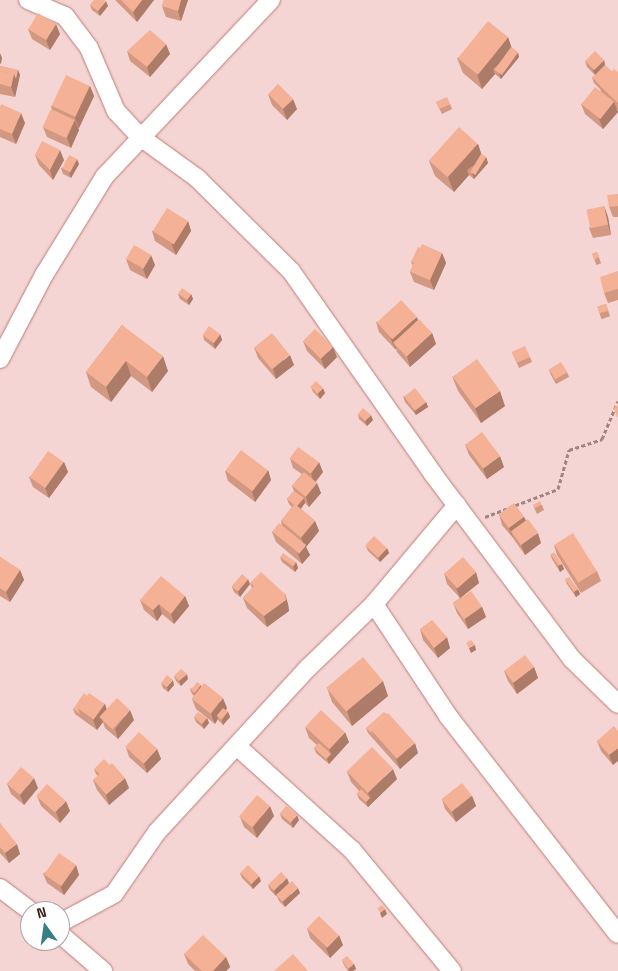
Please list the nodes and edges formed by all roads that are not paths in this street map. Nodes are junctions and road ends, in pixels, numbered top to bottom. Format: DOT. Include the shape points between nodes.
graph roads {
  1 [pos="28,0"];
  2 [pos="271,0"];
  3 [pos="139,136"];
  4 [pos="0,359"];
  5 [pos="457,505"];
  6 [pos="374,604"];
  7 [pos="618,704"];
  8 [pos="239,748"];
  9 [pos="0,888"];
  10 [pos="20,903"];
  11 [pos="70,918"];
  12 [pos="618,934"];
  13 [pos="70,943"];
  14 [pos="103,971"];
  15 [pos="452,971"];
  1 -- 3 [label="street" via="65,16 89,48 116,111"];
  2 -- 3 [label="street"];
  3 -- 4 [label="street" via="105,176"];
  3 -- 5 [label="street" via="197,178 291,271"];
  5 -- 6 [label="street"];
  5 -- 7 [label="street" via="572,658"];
  6 -- 8 [label="street" via="308,668"];
  6 -- 12 [label="street" via="448,716"];
  8 -- 11 [label="street" via="157,832 114,894"];
  8 -- 15 [label="street" via="352,850"];
  9 -- 10 [label="street"];
  13 -- 14 [label="street"];
}
